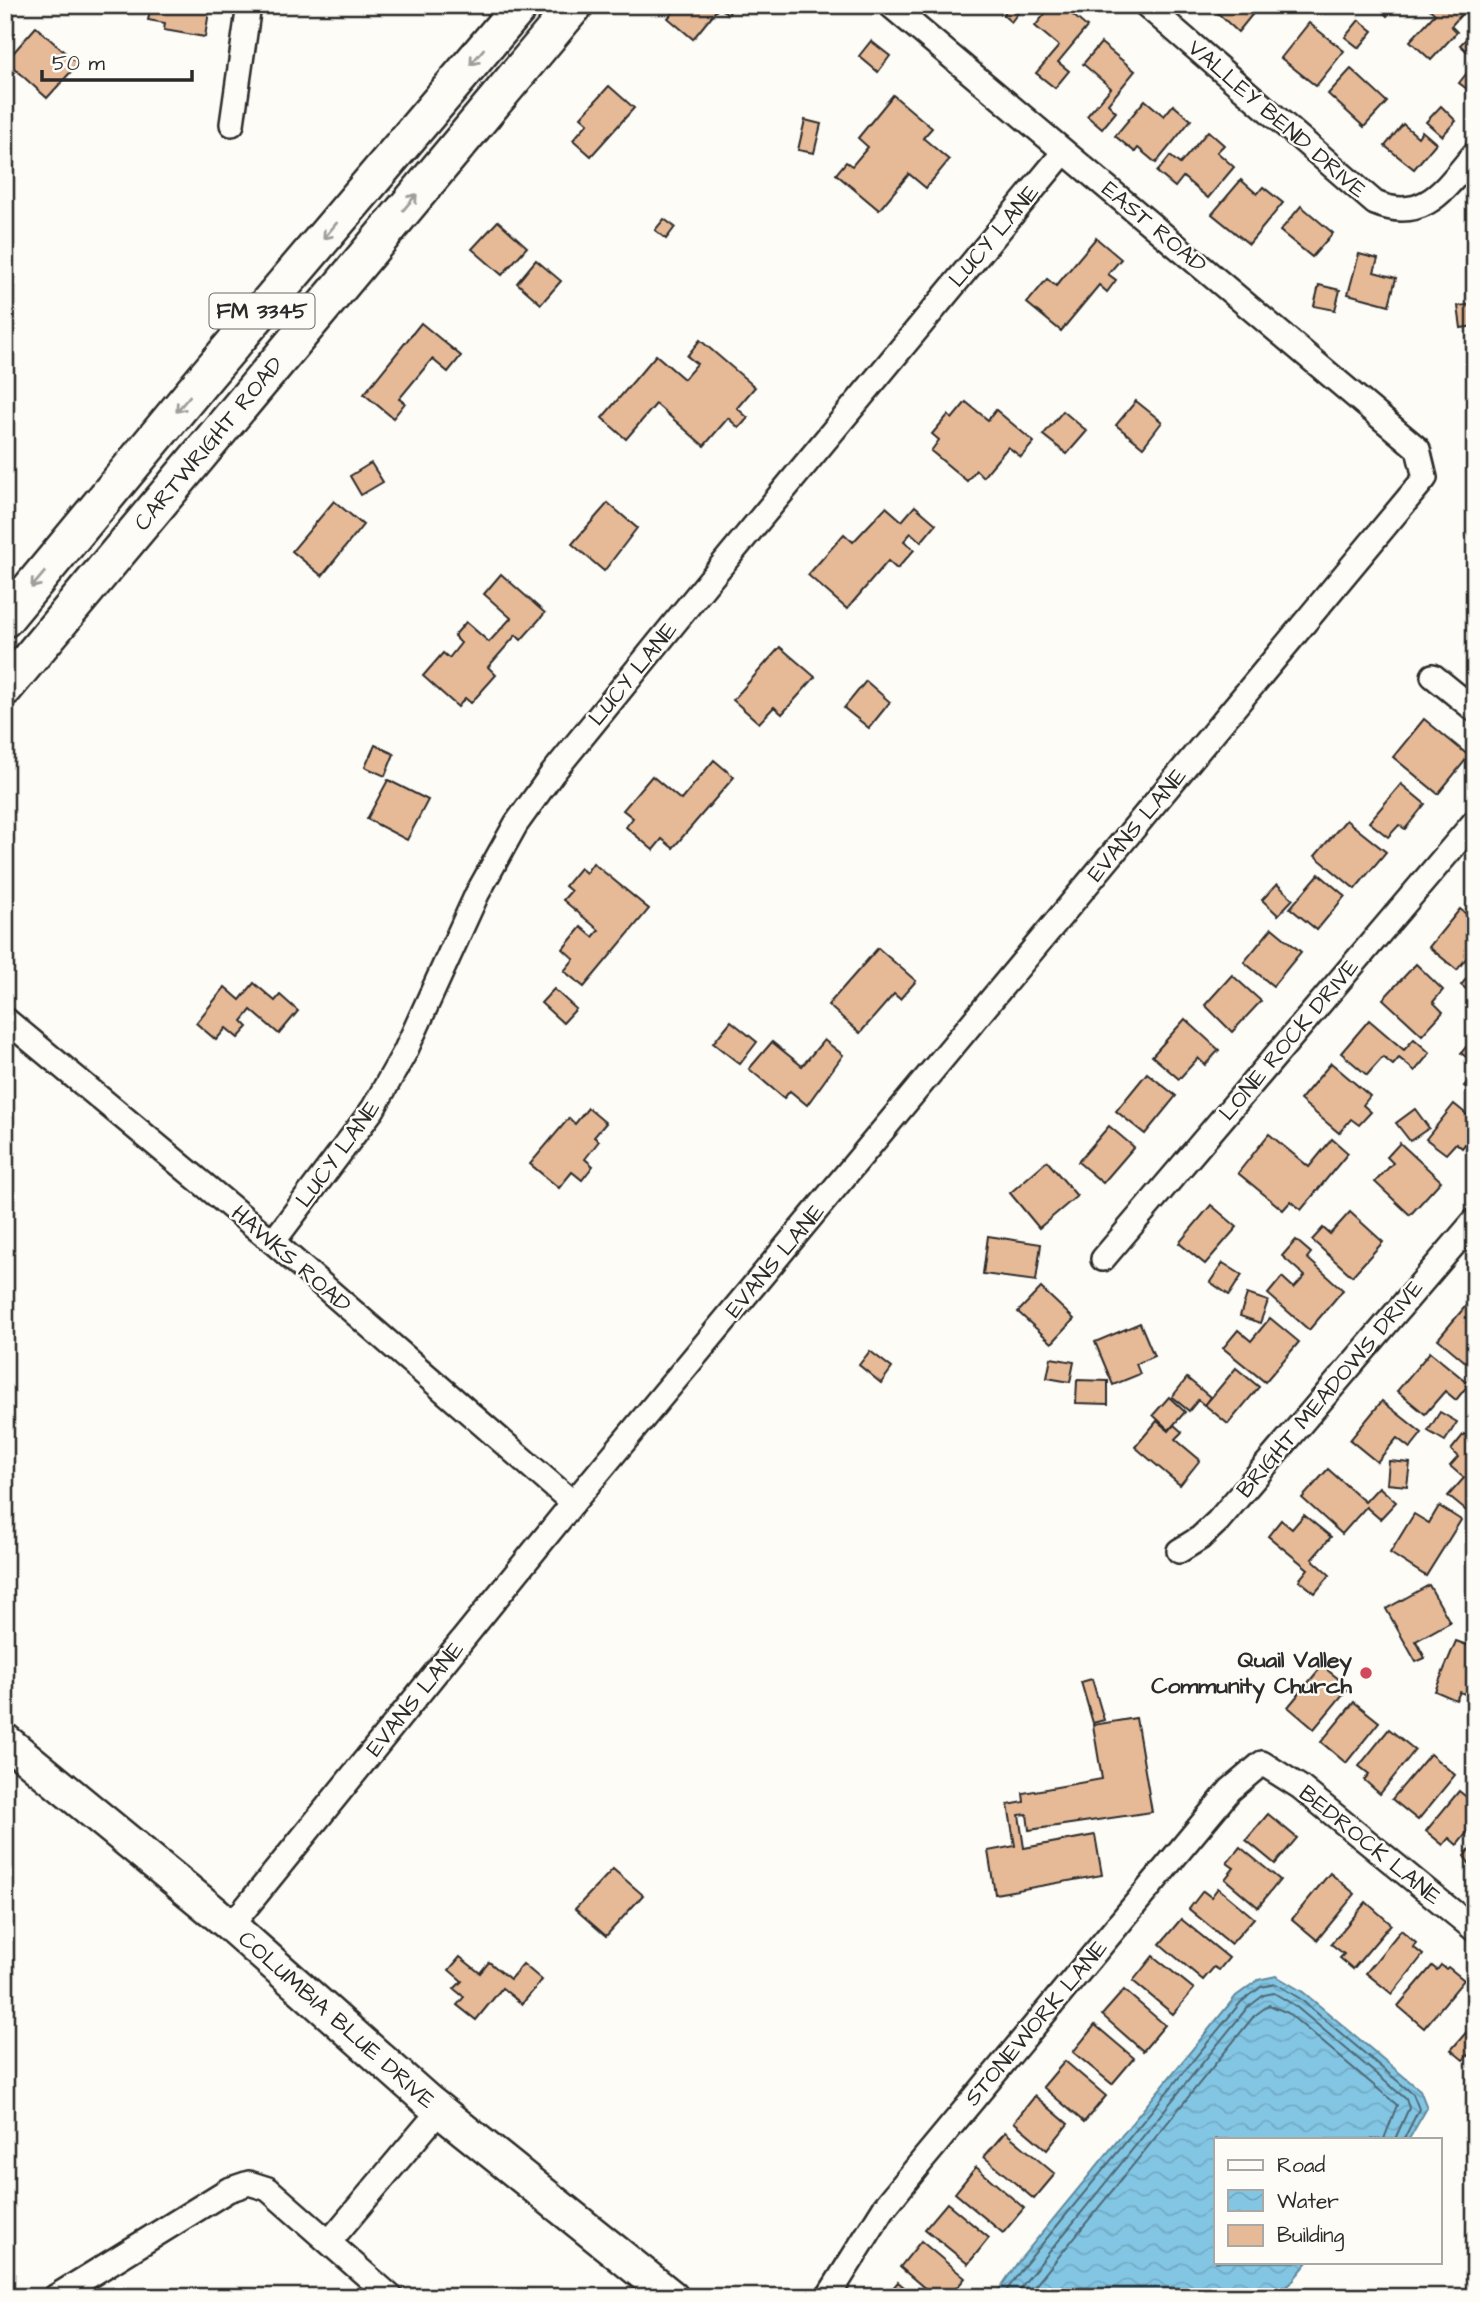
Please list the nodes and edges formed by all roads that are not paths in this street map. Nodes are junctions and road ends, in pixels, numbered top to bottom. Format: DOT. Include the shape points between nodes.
graph roads {
  1 [pos="249,5"];
  2 [pos="521,5"];
  3 [pos="575,5"];
  4 [pos="890,5"];
  5 [pos="1146,5"];
  6 [pos="232,124"];
  7 [pos="1064,152"];
  8 [pos="1475,153"];
  9 [pos="207,375"];
  10 [pos="243,401"];
  11 [pos="1418,449"];
  12 [pos="5,619"];
  13 [pos="1433,676"];
  14 [pos="5,688"];
  15 [pos="1475,710"];
  16 [pos="1475,821"];
  17 [pos="5,1019"];
  18 [pos="1475,1220"];
  19 [pos="273,1242"];
  20 [pos="1102,1259"];
  21 [pos="573,1503"];
  22 [pos="1179,1551"];
  23 [pos="5,1740"];
  24 [pos="1262,1763"];
  25 [pos="231,1926"];
  26 [pos="1475,1930"];
  27 [pos="440,2110"];
  28 [pos="330,2241"];
  29 [pos="55,2297"];
  30 [pos="391,2297"];
  31 [pos="672,2297"];
  32 [pos="828,2297"];
  1 -- 6 [label="street"];
  2 -- 9 [label="main road, CARTWRIGHT ROAD / FM 3345, one-way"];
  10 -- 3 [label="main road, CARTWRIGHT ROAD / FM 3345, one-way"];
  4 -- 7 [label="street, EAST ROAD"];
  5 -- 8 [label="street, VALLEY BEND DRIVE" via="1375,203 1393,211 1417,209 1441,193"];
  7 -- 11 [label="street, EAST ROAD"];
  7 -- 19 [label="street, LUCY LANE" via="706,583 523,814 477,894 417,1028 373,1109"];
  9 -- 10 [label="main road"];
  9 -- 12 [label="main road, CARTWRIGHT ROAD / FM 3345, one-way"];
  10 -- 14 [label="main road, CARTWRIGHT ROAD / FM 3345"];
  11 -- 21 [label="street, EVANS LANE" via="1425,478"];
  13 -- 15 [label="street"];
  16 -- 20 [label="street, LONE ROCK DRIVE"];
  17 -- 19 [label="street, HAWKS ROAD"];
  18 -- 22 [label="street, BRIGHT MEADOWS DRIVE" via="1218,1521"];
  19 -- 21 [label="street, HAWKS ROAD"];
  21 -- 25 [label="street, EVANS LANE"];
  23 -- 25 [label="street, COLUMBIA BLUE DRIVE"];
  24 -- 26 [label="street, BEDROCK LANE" via="1300,1787"];
  24 -- 32 [label="street, STONEWORK LANE" via="1230,1790 922,2161 884,2208"];
  25 -- 27 [label="street, COLUMBIA BLUE DRIVE"];
  27 -- 28 [label="street"];
  27 -- 31 [label="street, COLUMBIA BLUE DRIVE"];
  28 -- 29 [label="street" via="268,2189 249,2183 228,2190"];
  28 -- 30 [label="street"];
}
